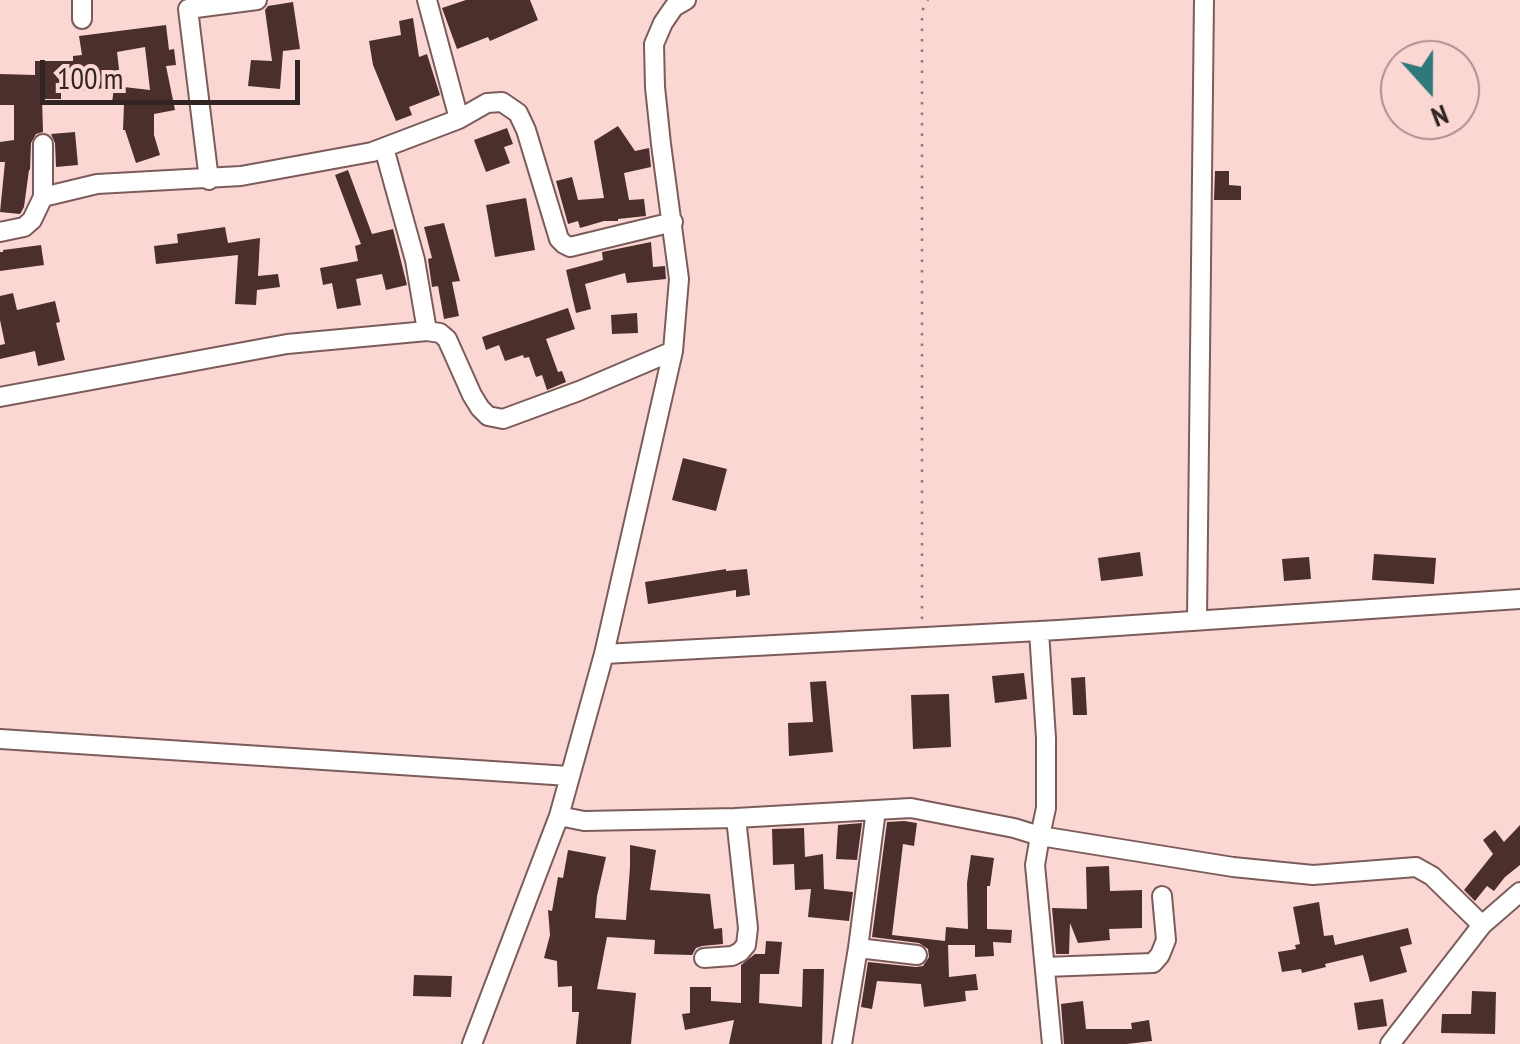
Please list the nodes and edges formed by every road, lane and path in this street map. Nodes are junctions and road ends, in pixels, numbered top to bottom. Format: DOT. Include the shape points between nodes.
graph roads {
  1 [pos="257,0"];
  2 [pos="428,0"];
  3 [pos="686,0"];
  4 [pos="928,0"];
  5 [pos="1204,0"];
  6 [pos="188,4"];
  7 [pos="459,119"];
  8 [pos="43,144"];
  9 [pos="384,148"];
  10 [pos="209,180"];
  11 [pos="43,198"];
  12 [pos="673,222"];
  13 [pos="0,232"];
  14 [pos="427,332"];
  15 [pos="673,352"];
  16 [pos="0,397"];
  17 [pos="1520,599"];
  18 [pos="1197,620"];
  19 [pos="1039,630"];
  20 [pos="922,636"];
  21 [pos="604,654"];
  22 [pos="0,739"];
  23 [pos="569,776"];
  24 [pos="876,810"];
  25 [pos="559,816"];
  26 [pos="736,818"];
  27 [pos="1040,836"];
  28 [pos="1520,892"];
  29 [pos="1162,896"];
  30 [pos="1482,925"];
  31 [pos="858,948"];
  32 [pos="917,955"];
  33 [pos="704,958"];
  34 [pos="1045,967"];
  35 [pos="472,1044"];
  36 [pos="842,1044"];
  37 [pos="1052,1044"];
  38 [pos="1390,1044"];
  1 -- 6 [label="street"];
  2 -- 7 [label="street"];
  3 -- 12 [label="street" via="674,6 654,44"];
  4 -- 20 [label="path" via="922,11"];
  5 -- 18 [label="street"];
  6 -- 10 [label="street"];
  7 -- 9 [label="street"];
  7 -- 12 [label="street" via="502,102 518,113 559,239 570,247"];
  8 -- 11 [label="street"];
  9 -- 10 [label="street"];
  9 -- 14 [label="street"];
  10 -- 11 [label="street" via="97,184"];
  11 -- 13 [label="street" via="24,227"];
  12 -- 15 [label="street" via="679,279"];
  14 -- 15 [label="street" via="448,339 480,408 503,419"];
  14 -- 16 [label="street" via="287,344"];
  15 -- 21 [label="street"];
  17 -- 18 [label="street"];
  18 -- 19 [label="street"];
  19 -- 20 [label="street"];
  19 -- 27 [label="street" via="1046,738"];
  20 -- 21 [label="street"];
  21 -- 23 [label="street"];
  22 -- 23 [label="street"];
  23 -- 25 [label="street"];
  24 -- 26 [label="street"];
  24 -- 27 [label="street" via="912,808"];
  24 -- 31 [label="street"];
  25 -- 26 [label="street"];
  25 -- 35 [label="street"];
  26 -- 33 [label="street" via="746,944 732,956"];
  27 -- 30 [label="street" via="1313,876 1416,866"];
  27 -- 34 [label="street" via="1035,865"];
  28 -- 30 [label="street"];
  29 -- 34 [label="street" via="1166,940 1153,963"];
  30 -- 38 [label="street"];
  31 -- 32 [label="street"];
  31 -- 36 [label="street"];
  34 -- 37 [label="street"];
}
